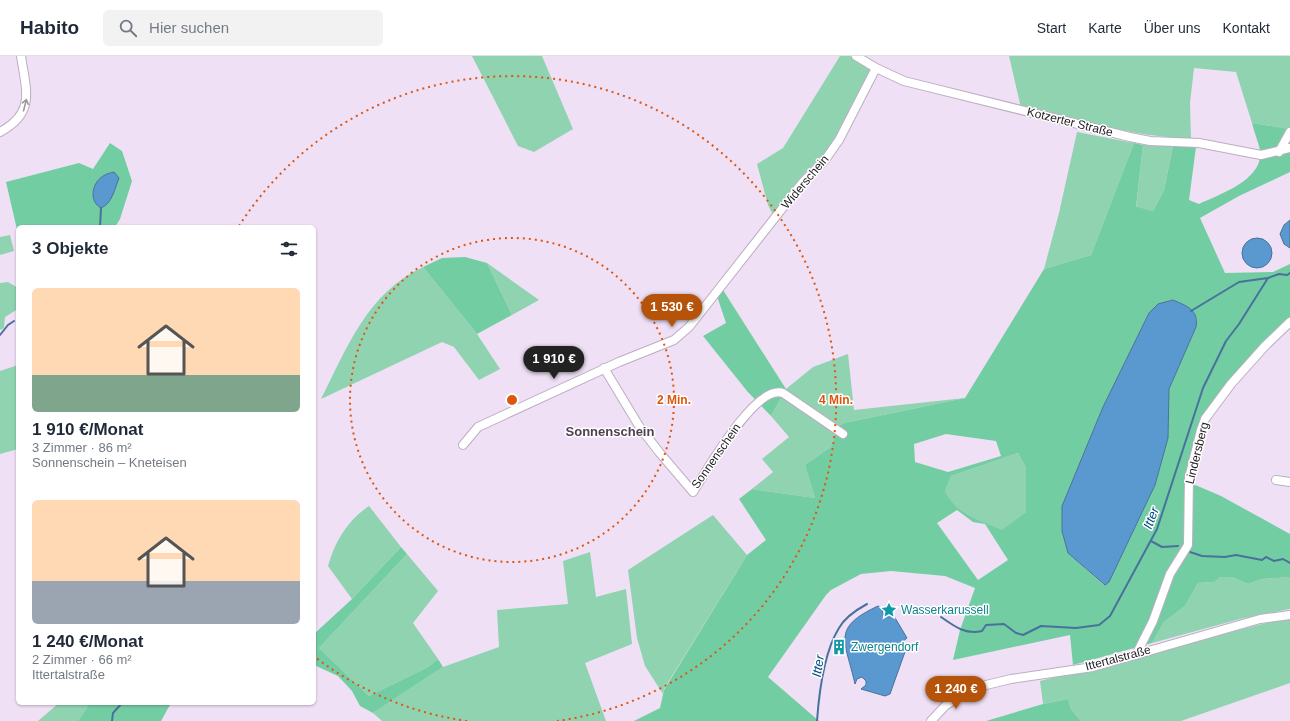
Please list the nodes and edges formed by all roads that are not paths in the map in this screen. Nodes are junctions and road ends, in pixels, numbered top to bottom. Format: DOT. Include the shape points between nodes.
graph roads {
  1 [pos="21,56"];
  2 [pos="856,56"];
  3 [pos="876,68"];
  4 [pos="0,132"];
  5 [pos="1290,132"];
  6 [pos="1290,148"];
  7 [pos="1278,152"];
  8 [pos="1290,322"];
  9 [pos="604,368"];
  10 [pos="843,434"];
  11 [pos="463,445"];
  12 [pos="1276,480"];
  13 [pos="1290,482"];
  14 [pos="1290,615"];
  15 [pos="1137,653"];
  16 [pos="940,710"];
  17 [pos="931,721"];
  18 [pos="940,721"];
  4 -- 1 [label="street, one-way" via="18,119 25,109 26,91"];
  2 -- 3 [label="street, Kotzerter Straße"];
  3 -- 7 [label="street, Kotzerter Straße" via="904,81 1130,138 1199,144 1261,155"];
  3 -- 9 [label="street, Widerschein" via="839,140 825,160 803,182 689,327 674,340"];
  5 -- 7 [label="street"];
  6 -- 7 [label="street, Kotzerter Straße"];
  8 -- 15 [label="street, Lindersberg" via="1264,346 1205,419 1189,478 1188,545 1170,574 1153,620"];
  9 -- 10 [label="street, Sonnenschein" via="639,426 693,492 737,424 757,402 774,393 783,393"];
  9 -- 11 [label="street" via="478,426"];
  12 -- 13 [label="street"];
  14 -- 15 [label="street, Ittertalstraße" via="1260,619"];
  15 -- 16 [label="street, Ittertalstraße" via="1093,666 1011,679 986,686 960,696"];
  16 -- 17 [label="street, Ittertalstraße"];
  16 -- 18 [label="street"];
}
